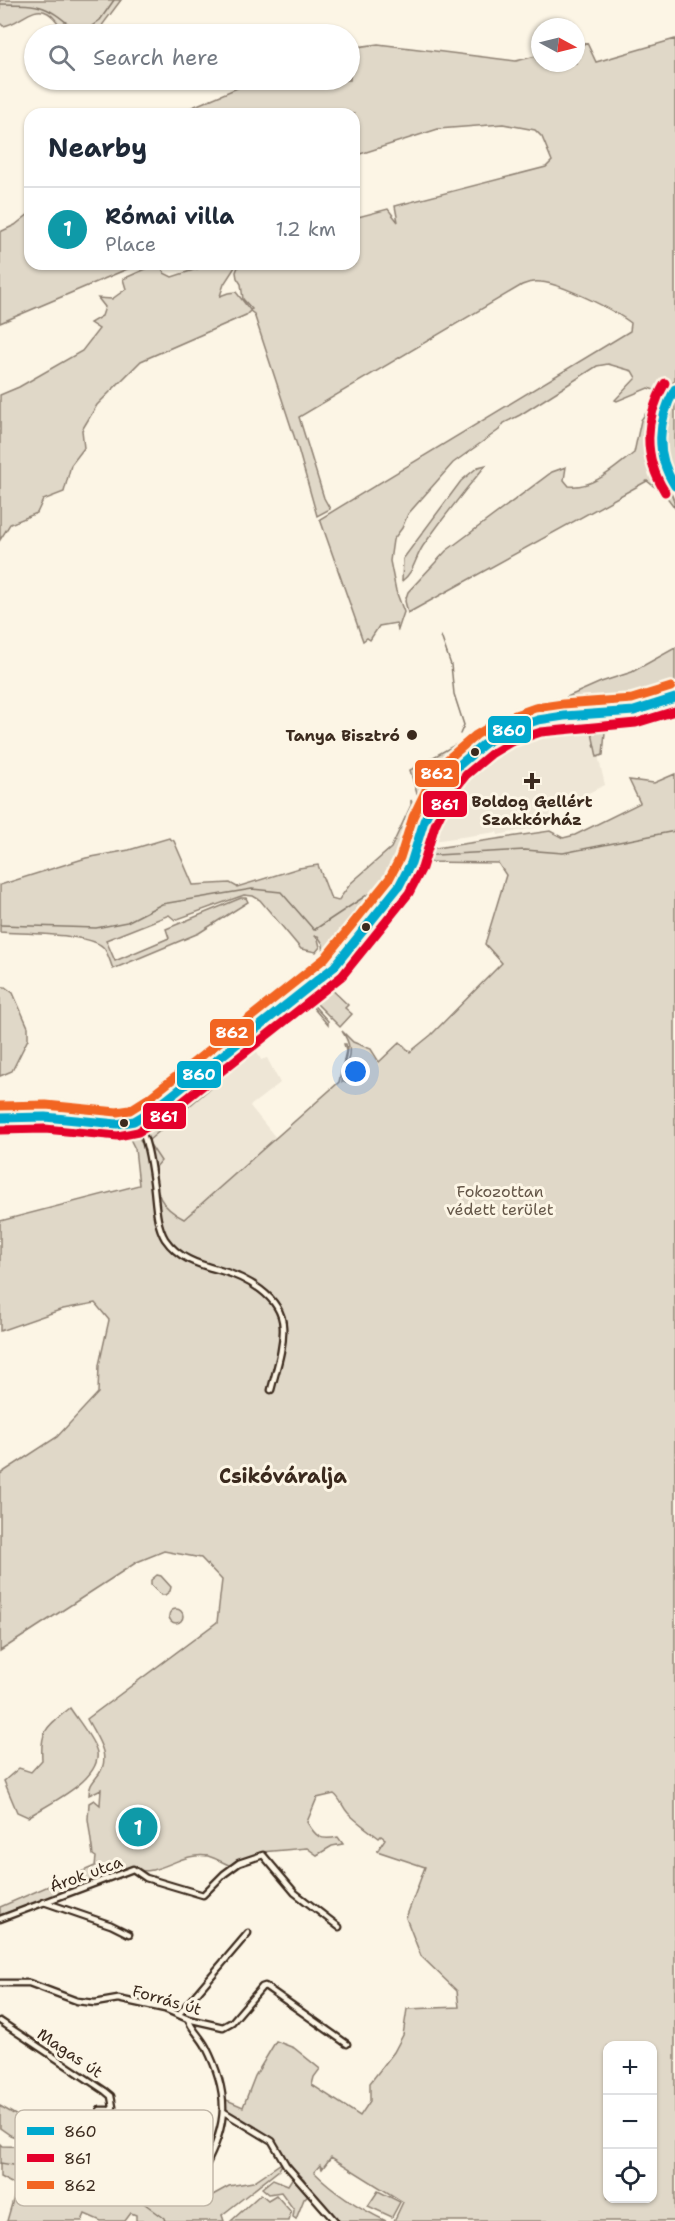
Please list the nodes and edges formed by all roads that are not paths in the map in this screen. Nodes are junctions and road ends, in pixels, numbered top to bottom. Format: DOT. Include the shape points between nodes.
graph roads {
  1 [pos="675,389"];
  2 [pos="675,486"];
  3 [pos="675,698"];
  4 [pos="0,1119"];
  5 [pos="137,1119"];
  6 [pos="270,1390"];
  7 [pos="44,1902"];
  8 [pos="0,1919"];
  9 [pos="339,1927"];
  10 [pos="248,1933"];
  11 [pos="129,1934"];
  12 [pos="0,1983"];
  13 [pos="179,2014"];
  14 [pos="189,2019"];
  15 [pos="0,2021"];
  16 [pos="347,2044"];
  17 [pos="108,2110"];
  18 [pos="224,2112"];
  19 [pos="213,2151"];
  20 [pos="335,2221"];
  1 -- 2 [label="main road" via="663,416 660,437 662,460"];
  3 -- 5 [label="main road" via="634,711 538,720 483,744 457,767 438,792 399,886 334,967 168,1099"];
  4 -- 5 [label="main road" via="45,1117 113,1125"];
  5 -- 6 [label="street" via="148,1149 159,1227 168,1242 192,1262 252,1283 280,1315 282,1345"];
  7 -- 8 [label="street, Árok utca"];
  7 -- 9 [label="street, Árok utca" via="133,1869 146,1878 203,1894 239,1863 263,1856 296,1893"];
  7 -- 11 [label="street" via="111,1924"];
  10 -- 13 [label="street"];
  12 -- 13 [label="street, Forrás út" via="29,1983 76,2001 118,1999"];
  13 -- 14 [label="street, Forrás út"];
  14 -- 16 [label="street, Forrás út" via="223,2027 265,1986"];
  14 -- 18 [label="street" via="216,2068"];
  15 -- 17 [label="street, Magas út" via="111,2096 113,2107"];
  18 -- 19 [label="street"];
  18 -- 20 [label="street" via="272,2141 286,2165"];
}
